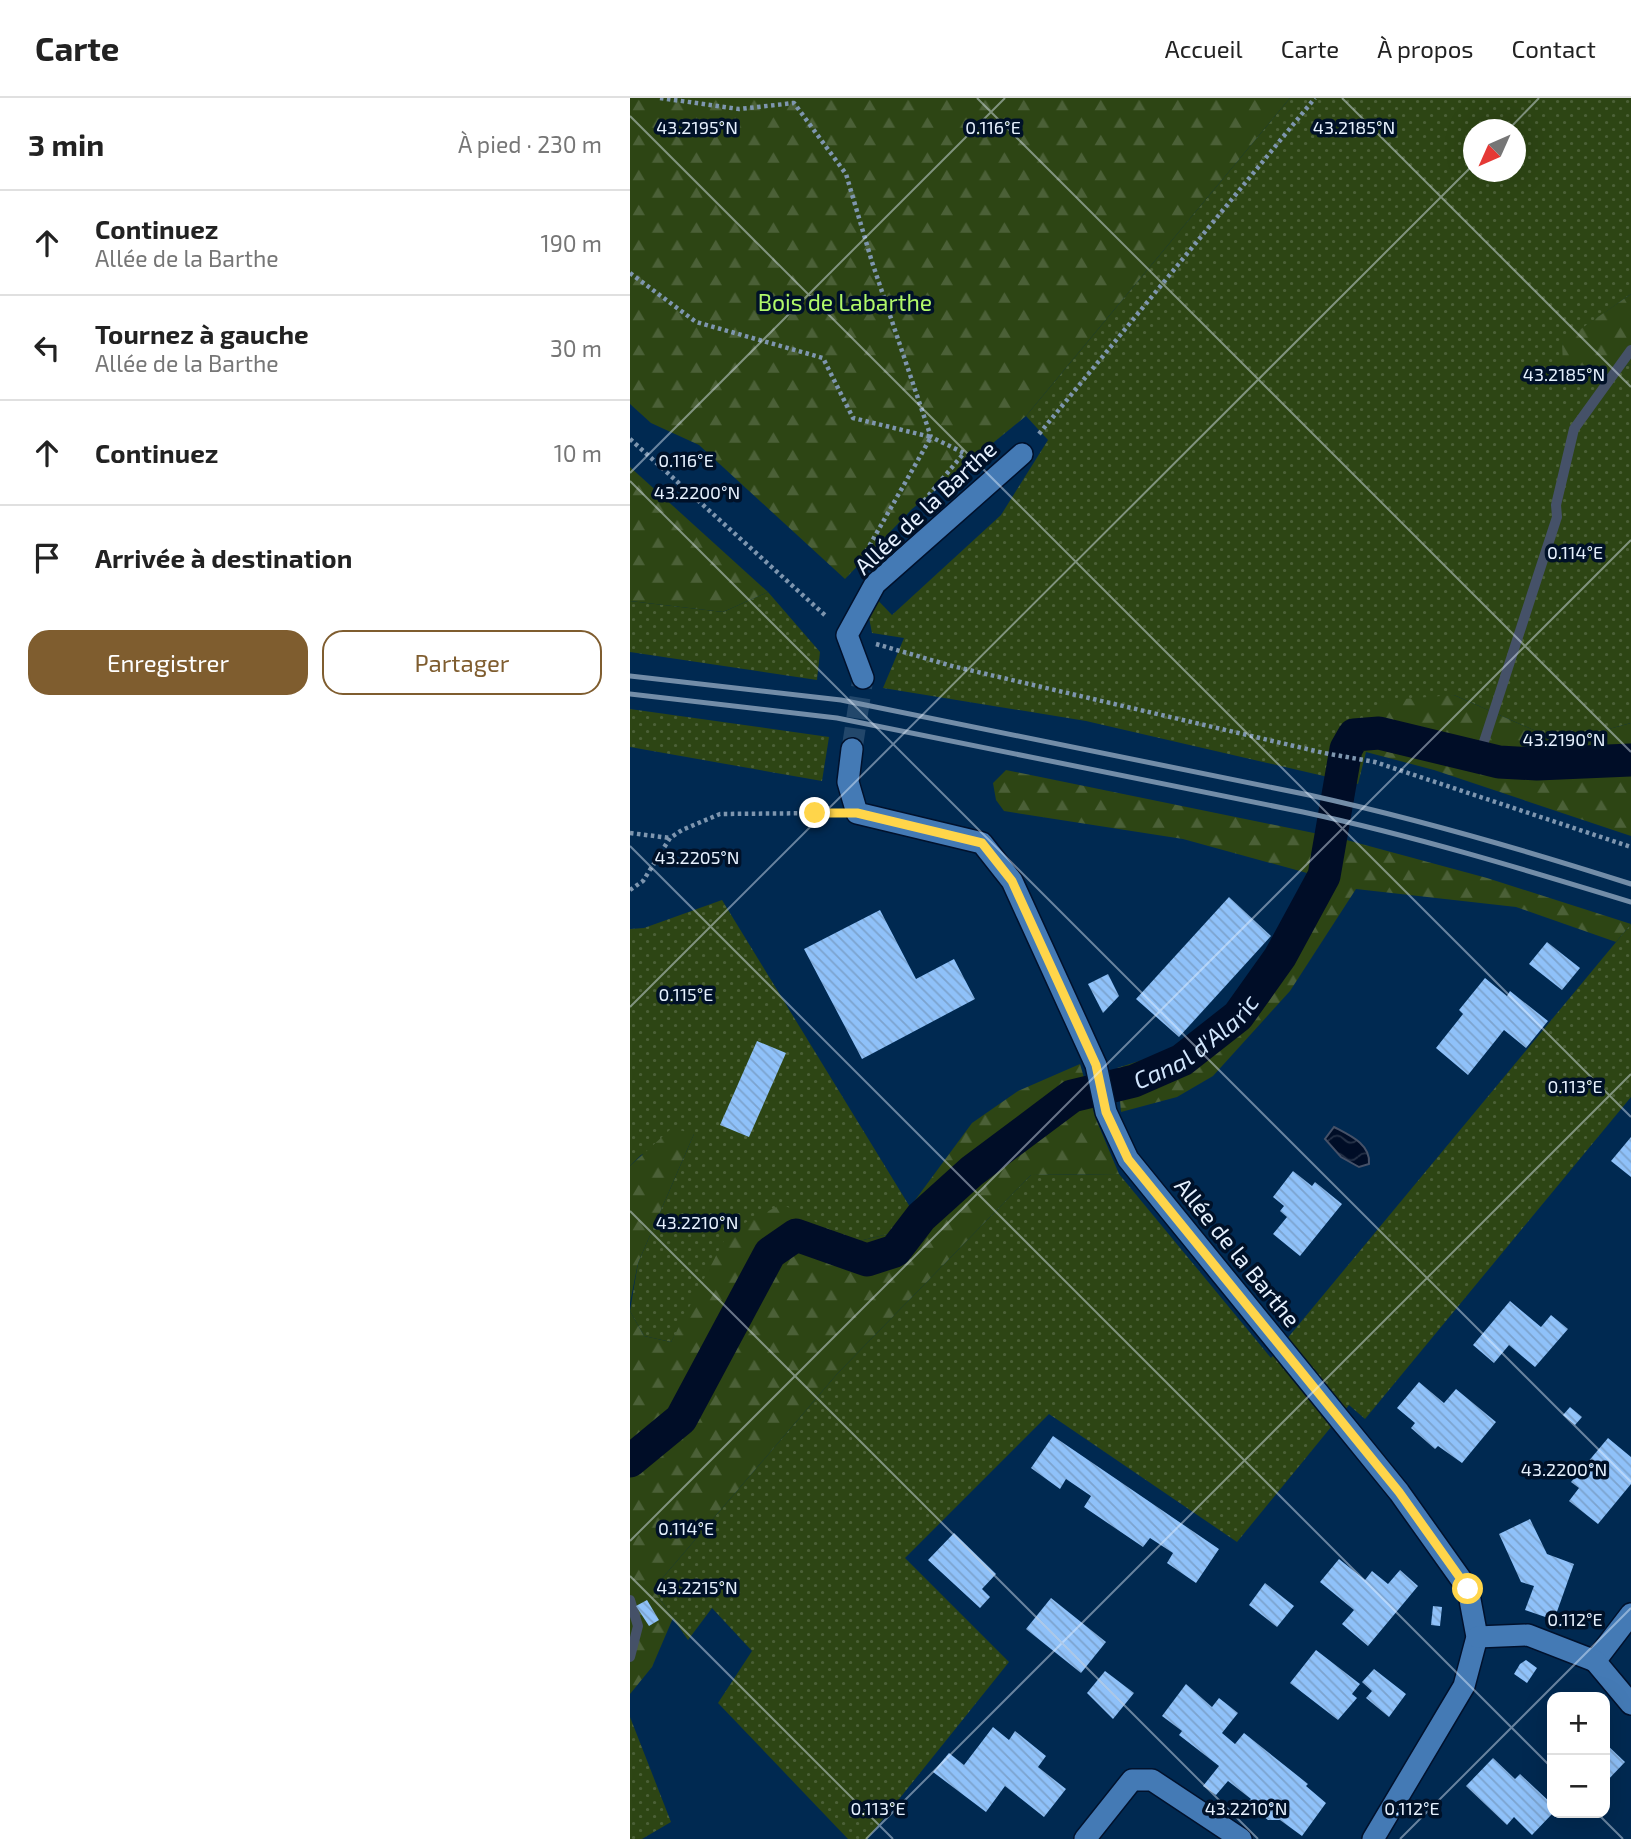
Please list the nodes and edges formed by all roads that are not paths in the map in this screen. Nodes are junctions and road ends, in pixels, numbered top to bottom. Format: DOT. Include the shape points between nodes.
graph roads {
  1 [pos="1023,454"];
  2 [pos="863,678"];
  3 [pos="852,749"];
  4 [pos="1631,1614"];
  5 [pos="1477,1637"];
  6 [pos="1595,1661"];
  7 [pos="1631,1704"];
  8 [pos="1085,1839"];
  9 [pos="1241,1839"];
  10 [pos="1373,1839"];
  1 -- 2 [label="street, Allée de la Barthe" via="875,584 847,635"];
  3 -- 5 [label="street, Allée de la Barthe" via="848,782 857,813 982,843 1012,881 1096,1065 1106,1112 1128,1159 1399,1492 1468,1589"];
  4 -- 6 [label="street"];
  5 -- 6 [label="street" via="1528,1635"];
  5 -- 10 [label="street, Allée de la Barthe" via="1464,1686"];
  6 -- 7 [label="street"];
  8 -- 9 [label="street" via="1132,1780 1152,1780"];
}
